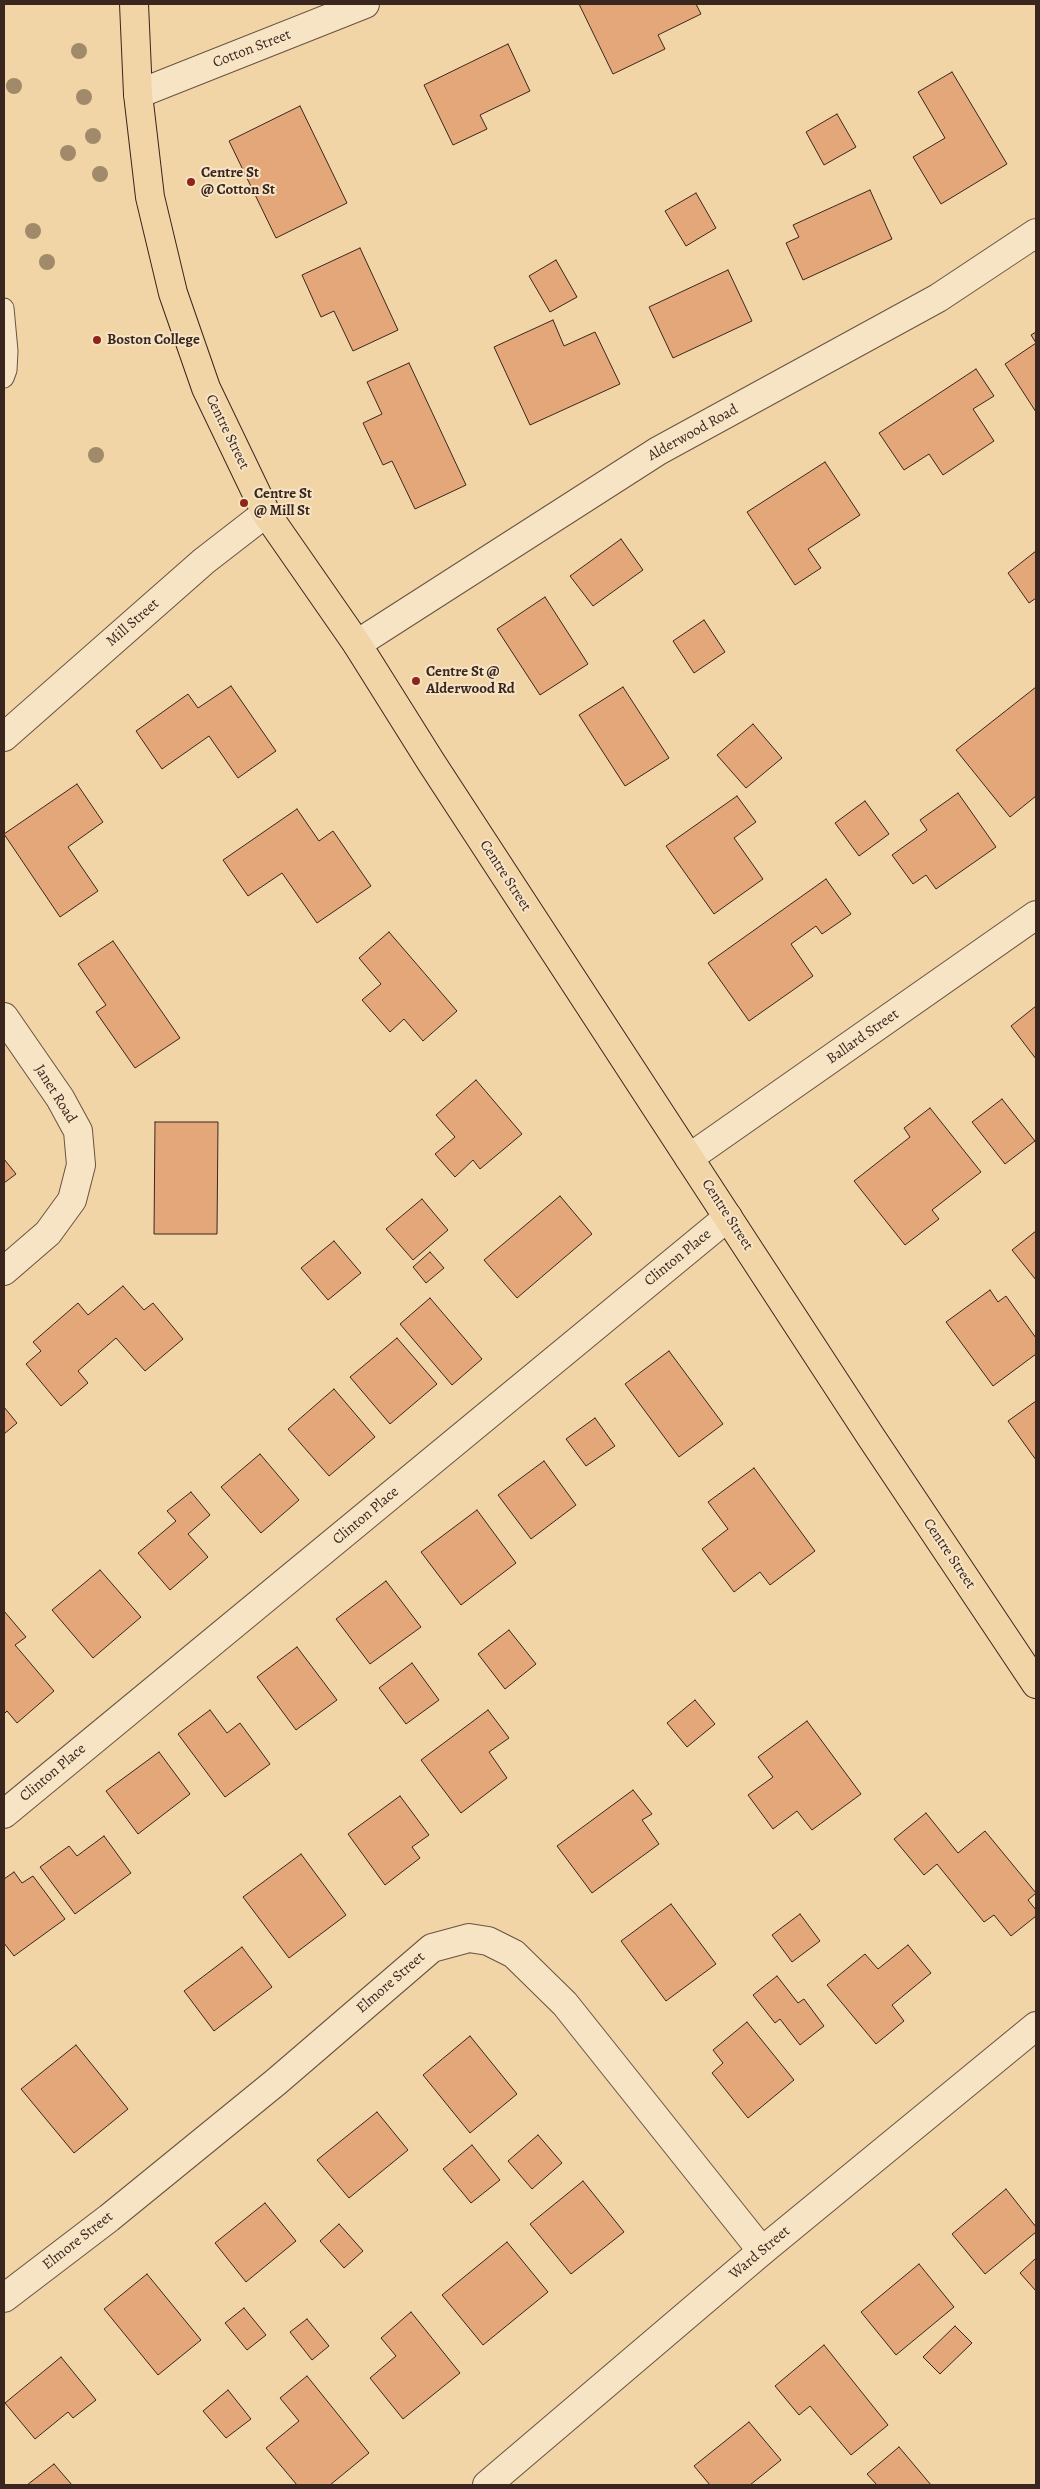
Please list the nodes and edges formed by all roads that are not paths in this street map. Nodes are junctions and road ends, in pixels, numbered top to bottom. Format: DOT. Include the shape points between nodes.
graph roads {
  1 [pos="134,4"];
  2 [pos="365,4"];
  3 [pos="138,94"];
  4 [pos="1036,233"];
  5 [pos="4,308"];
  6 [pos="5,373"];
  7 [pos="266,513"];
  8 [pos="357,644"];
  9 [pos="4,737"];
  10 [pos="1036,915"];
  11 [pos="4,1017"];
  12 [pos="689,1158"];
  13 [pos="728,1217"];
  14 [pos="4,1271"];
  15 [pos="1036,1684"];
  16 [pos="4,1814"];
  17 [pos="1036,2026"];
  18 [pos="762,2251"];
  19 [pos="4,2298"];
  20 [pos="487,2485"];
  1 -- 3 [label="main road, Centre Street"];
  2 -- 3 [label="street, Cotton Street"];
  3 -- 7 [label="main road, Centre Street" via="150,197 173,293 206,388"];
  4 -- 8 [label="street, Alderwood Road" via="938,298 658,451"];
  5 -- 6 [label="lane" via="8,351"];
  7 -- 8 [label="main road, Centre Street"];
  7 -- 9 [label="street, Mill Street" via="204,561"];
  8 -- 12 [label="main road, Centre Street"];
  10 -- 12 [label="street, Ballard Street"];
  11 -- 14 [label="street, Janet Road" via="60,1098 78,1131 80,1165 72,1200 48,1233"];
  12 -- 13 [label="main road, Centre Street"];
  13 -- 15 [label="main road, Centre Street"];
  13 -- 16 [label="street, Clinton Place"];
  17 -- 18 [label="street, Ward Street"];
  18 -- 19 [label="street, Elmore Street" via="565,2004 514,1954 488,1942 469,1938 432,1948 276,2082"];
  18 -- 20 [label="street, Ward Street"];
}
